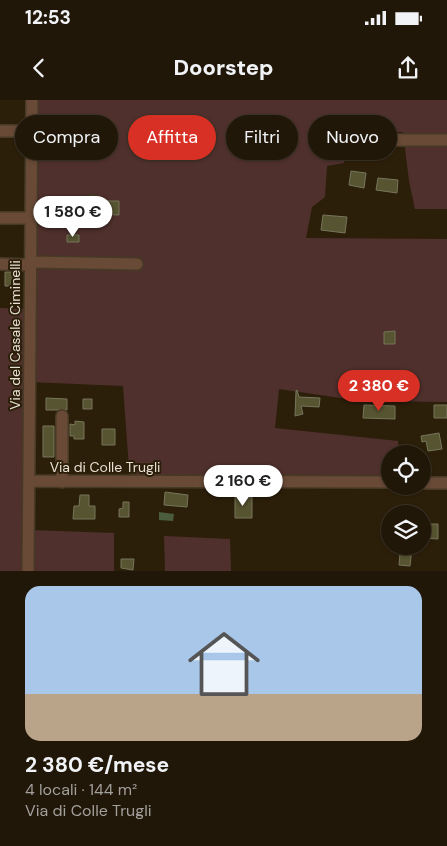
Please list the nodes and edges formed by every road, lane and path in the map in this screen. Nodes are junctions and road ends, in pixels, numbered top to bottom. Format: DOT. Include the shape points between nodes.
graph roads {
  1 [pos="32,100"];
  2 [pos="32,115"];
  3 [pos="0,131"];
  4 [pos="15,131"];
  5 [pos="397,140"];
  6 [pos="447,140"];
  7 [pos="32,160"];
  8 [pos="93,201"];
  9 [pos="31,215"];
  10 [pos="0,218"];
  11 [pos="31,263"];
  12 [pos="0,264"];
  13 [pos="137,264"];
  14 [pos="62,416"];
  15 [pos="29,482"];
  16 [pos="62,482"];
  17 [pos="381,482"];
  18 [pos="431,483"];
  19 [pos="447,483"];
  20 [pos="28,571"];
  1 -- 2 [label="street, Via del Casale Ciminelli"];
  3 -- 4 [label="street"];
  5 -- 6 [label="street"];
  7 -- 9 [label="street, Via del Casale Ciminelli"];
  8 -- 9 [label="street" via="83,202 61,213"];
  9 -- 10 [label="street"];
  9 -- 11 [label="street, Via del Casale Ciminelli"];
  11 -- 12 [label="street"];
  11 -- 13 [label="street"];
  11 -- 15 [label="street, Via del Casale Ciminelli"];
  14 -- 16 [label="street"];
  15 -- 16 [label="street, Via di Colle Trugli"];
  15 -- 20 [label="street, Via del Casale Ciminelli"];
  16 -- 17 [label="street, Via di Colle Trugli"];
  18 -- 19 [label="street"];
}
